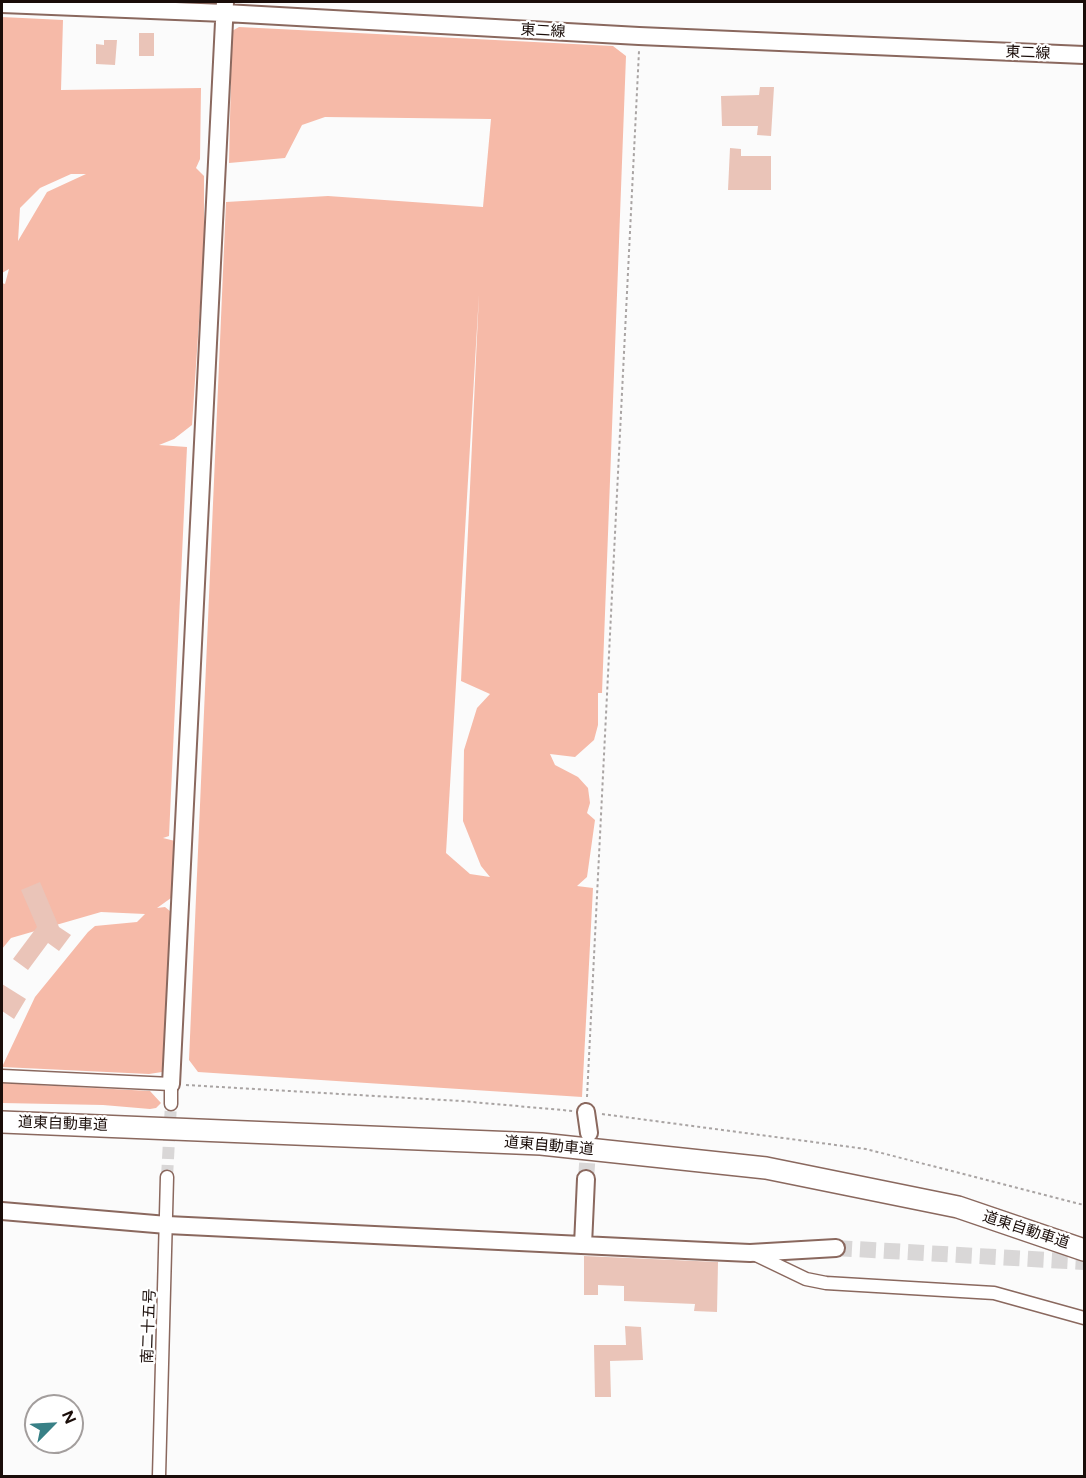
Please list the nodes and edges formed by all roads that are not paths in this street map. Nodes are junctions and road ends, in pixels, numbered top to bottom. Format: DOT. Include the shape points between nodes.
graph roads {
  1 [pos="2,4"];
  2 [pos="225,7"];
  3 [pos="1084,55"];
  4 [pos="2,1076"];
  5 [pos="171,1084"];
  6 [pos="171,1104"];
  7 [pos="586,1112"];
  8 [pos="2,1122"];
  9 [pos="590,1133"];
  10 [pos="167,1177"];
  11 [pos="586,1179"];
  12 [pos="2,1211"];
  13 [pos="167,1225"];
  14 [pos="584,1245"];
  15 [pos="836,1248"];
  16 [pos="1084,1250"];
  17 [pos="750,1253"];
  18 [pos="1084,1318"];
  19 [pos="159,1476"];
  1 -- 2 [label="street, 東二線"];
  2 -- 3 [label="street, 東二線" via="639,36"];
  2 -- 5 [label="street"];
  4 -- 5 [label="street"];
  5 -- 6 [label="street"];
  7 -- 9 [label="street"];
  8 -- 16 [label="highway, 道東自動車道" via="540,1144 766,1168 958,1207"];
  10 -- 13 [label="street, 南二十五号"];
  11 -- 14 [label="street"];
  12 -- 13 [label="street"];
  13 -- 14 [label="street"];
  13 -- 19 [label="street, 南二十五号"];
  14 -- 17 [label="street"];
  15 -- 17 [label="street"];
  17 -- 18 [label="street" via="806,1279 826,1283 994,1293"];
}
